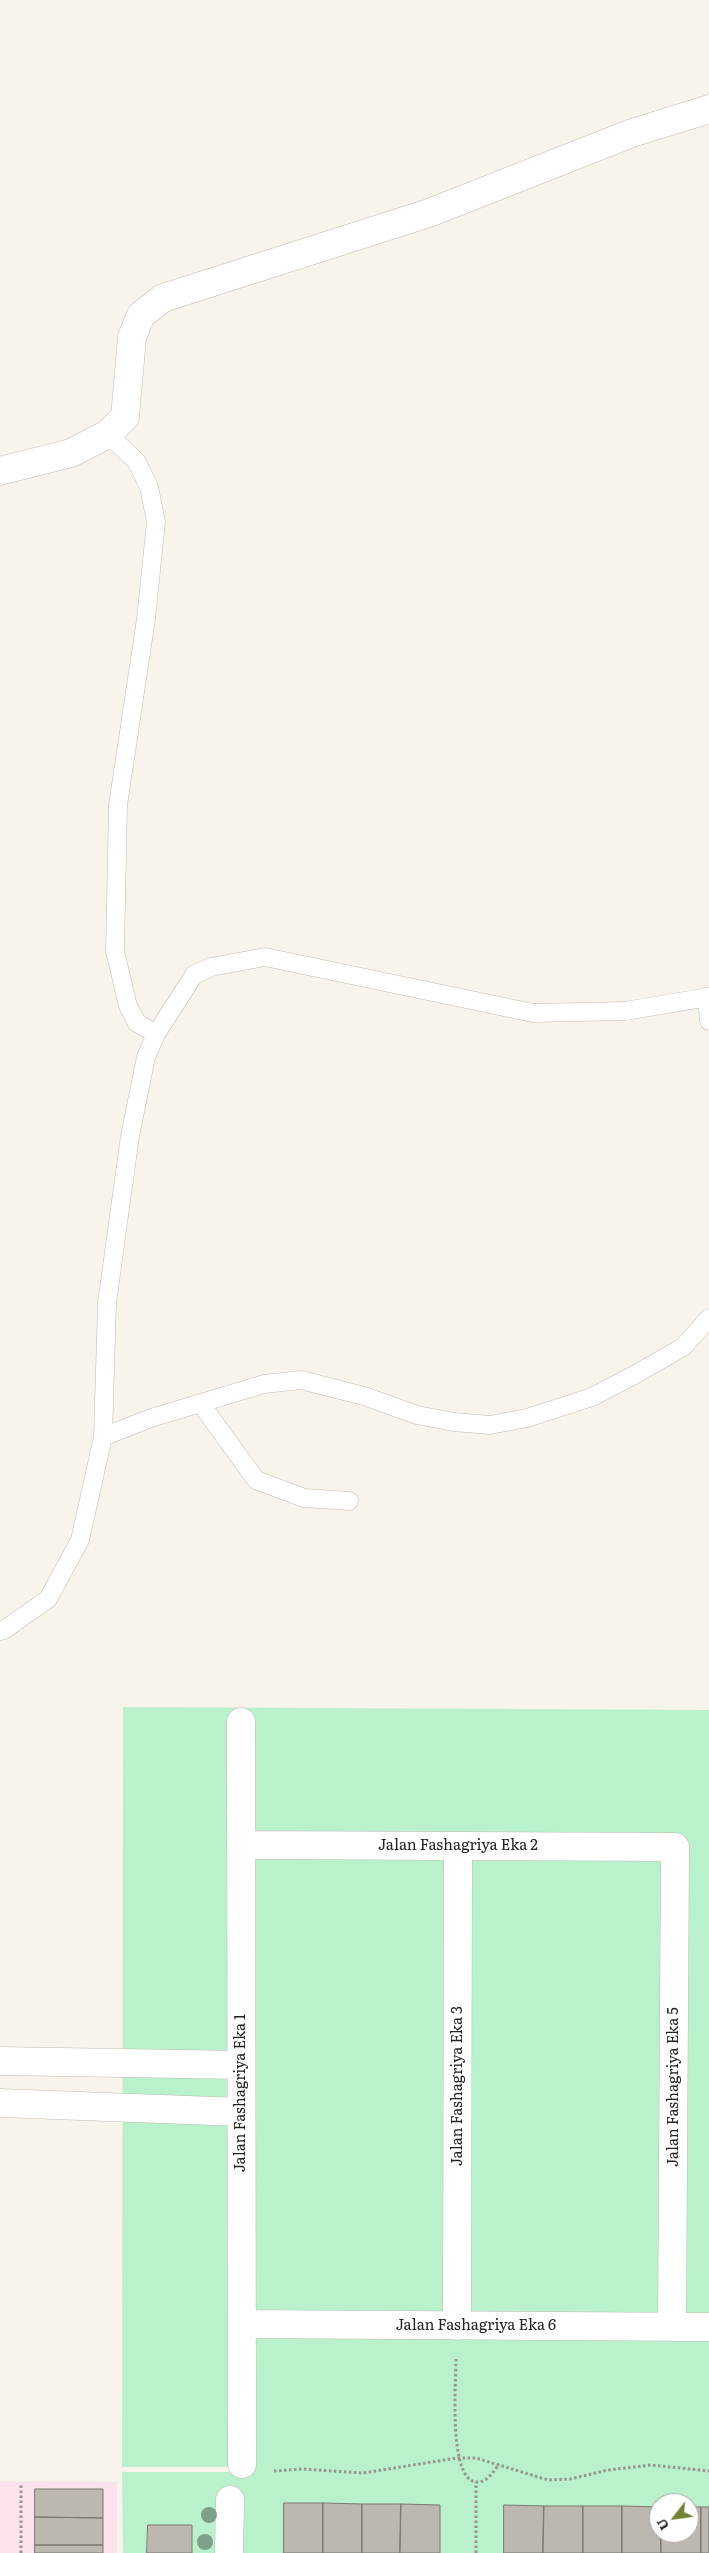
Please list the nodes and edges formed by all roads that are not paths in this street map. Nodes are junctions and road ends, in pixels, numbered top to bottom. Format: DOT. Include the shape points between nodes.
graph roads {
  1 [pos="709,109"];
  2 [pos="108,434"];
  3 [pos="0,471"];
  4 [pos="708,997"];
  5 [pos="709,1021"];
  6 [pos="156,1034"];
  7 [pos="709,1318"];
  8 [pos="201,1404"];
  9 [pos="103,1437"];
  10 [pos="349,1501"];
  11 [pos="0,1631"];
  12 [pos="241,1722"];
  13 [pos="241,1845"];
  14 [pos="458,1846"];
  15 [pos="675,1847"];
  16 [pos="0,2061"];
  17 [pos="241,2065"];
  18 [pos="0,2103"];
  19 [pos="241,2112"];
  20 [pos="242,2324"];
  21 [pos="457,2326"];
  22 [pos="672,2327"];
  23 [pos="709,2327"];
  24 [pos="242,2464"];
  25 [pos="230,2500"];
  26 [pos="229,2553"];
  1 -- 2 [label="street" via="632,133 429,213 163,298 141,315 132,337 125,417"];
  2 -- 3 [label="street" via="71,453"];
  2 -- 6 [label="lane" via="137,462 149,487 156,522 146,619 118,805 115,951 128,1006 137,1023"];
  4 -- 5 [label="lane"];
  4 -- 6 [label="lane" via="625,1011 533,1013 265,957 211,966 194,975"];
  6 -- 9 [label="lane" via="146,1057 130,1136 107,1302"];
  7 -- 8 [label="lane" via="683,1347 592,1397 527,1418 490,1425 417,1415 364,1396 301,1380 264,1384"];
  8 -- 9 [label="lane" via="151,1418"];
  8 -- 10 [label="lane" via="256,1480 304,1498"];
  9 -- 11 [label="lane" via="80,1540 48,1599"];
  12 -- 13 [label="street, Jalan Fashagriya Eka 1"];
  13 -- 14 [label="street, Jalan Fashagriya Eka 2"];
  13 -- 17 [label="street, Jalan Fashagriya Eka 1"];
  14 -- 15 [label="street, Jalan Fashagriya Eka 2"];
  14 -- 21 [label="street, Jalan Fashagriya Eka 3"];
  15 -- 22 [label="street, Jalan Fashagriya Eka 5"];
  16 -- 17 [label="street"];
  17 -- 19 [label="street, Jalan Fashagriya Eka 1"];
  18 -- 19 [label="street"];
  19 -- 20 [label="street, Jalan Fashagriya Eka 1"];
  20 -- 21 [label="street, Jalan Fashagriya Eka 6"];
  20 -- 24 [label="street, Jalan Fashagriya Eka 1"];
  21 -- 22 [label="street, Jalan Fashagriya Eka 6"];
  22 -- 23 [label="street, Jalan Fashagriya Eka 6"];
  25 -- 26 [label="street"];
}
